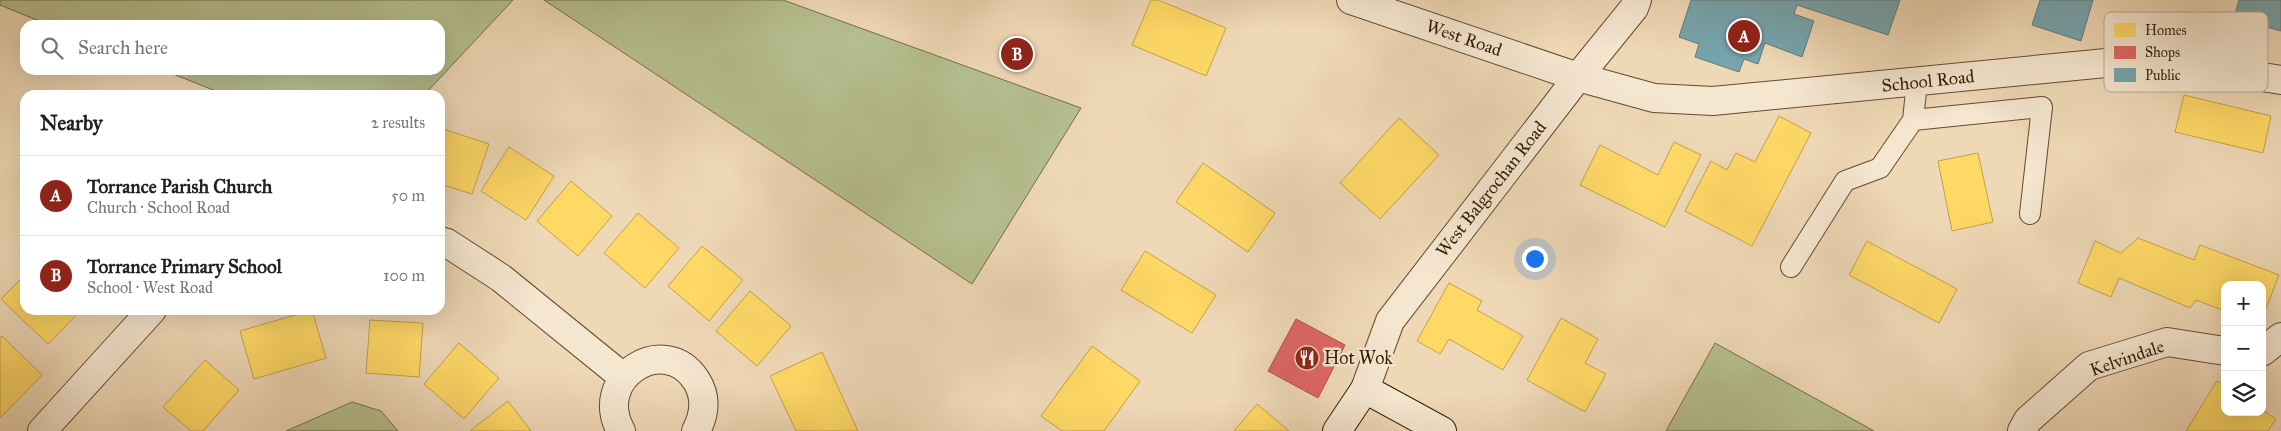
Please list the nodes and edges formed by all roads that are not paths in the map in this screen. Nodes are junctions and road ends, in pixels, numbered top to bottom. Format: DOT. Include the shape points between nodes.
graph roads {
  1 [pos="1351,0"];
  2 [pos="1637,0"];
  3 [pos="2104,63"];
  4 [pos="1578,77"];
  5 [pos="2268,78"];
  6 [pos="2281,80"];
  7 [pos="1917,82"];
  8 [pos="1913,120"];
  9 [pos="2030,214"];
  10 [pos="445,242"];
  11 [pos="1791,267"];
  12 [pos="147,315"];
  13 [pos="2281,337"];
  14 [pos="2266,349"];
  15 [pos="2221,350"];
  16 [pos="623,377"];
  17 [pos="1365,390"];
  18 [pos="42,431"];
  19 [pos="621,431"];
  20 [pos="696,431"];
  21 [pos="1337,431"];
  22 [pos="1442,431"];
  23 [pos="2022,431"];
  1 -- 4 [label="street, West Road"];
  2 -- 4 [label="street, West Balgrochan Road"];
  3 -- 7 [label="street, School Road"];
  4 -- 7 [label="street, School Road" via="1654,98 1713,101"];
  4 -- 17 [label="street, West Balgrochan Road" via="1390,321"];
  5 -- 6 [label="street, School Road"];
  7 -- 8 [label="lane"];
  8 -- 9 [label="lane" via="2042,107"];
  8 -- 11 [label="lane" via="1880,168 1845,182"];
  10 -- 16 [label="street" via="501,278"];
  12 -- 18 [label="street"];
  13 -- 14 [label="street"];
  15 -- 23 [label="street, Kelvindale" via="2167,342 2089,366 2028,420"];
  16 -- 19 [label="street" via="613,403 614,418"];
  16 -- 20 [label="street" via="649,361 665,360 680,365 692,374 700,388 703,410"];
  17 -- 21 [label="street, West Balgrochan Road"];
  17 -- 22 [label="street"];
}
